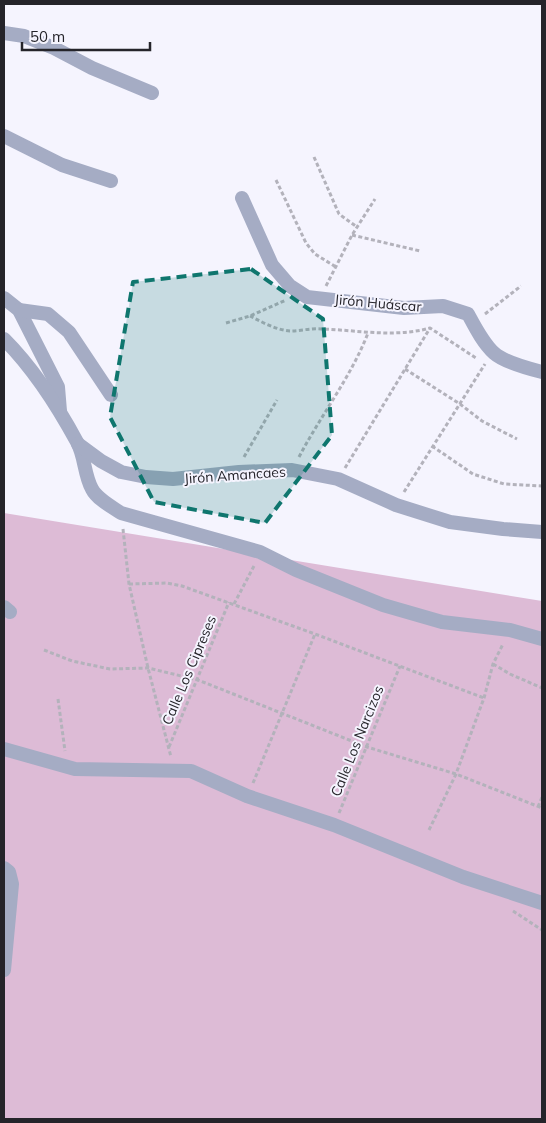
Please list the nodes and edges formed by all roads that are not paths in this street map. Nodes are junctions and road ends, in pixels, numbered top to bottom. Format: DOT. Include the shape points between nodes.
graph roads {
  1 [pos="4,33"];
  2 [pos="152,93"];
  3 [pos="4,136"];
  4 [pos="111,180"];
  5 [pos="242,198"];
  6 [pos="4,298"];
  7 [pos="19,310"];
  8 [pos="4,339"];
  9 [pos="542,372"];
  10 [pos="112,395"];
  11 [pos="60,412"];
  12 [pos="78,444"];
  13 [pos="542,532"];
  14 [pos="542,639"];
  15 [pos="4,749"];
  16 [pos="4,868"];
  17 [pos="542,903"];
  18 [pos="4,970"];
  1 -- 2 [label="street" via="24,36 54,48"];
  3 -- 4 [label="street" via="62,165"];
  5 -- 9 [label="street, Jirón Huáscar" via="272,265 290,286 314,297 404,308 444,306 468,314 495,354"];
  6 -- 7 [label="street"];
  7 -- 10 [label="street" via="48,314 69,332"];
  7 -- 11 [label="street" via="58,387"];
  8 -- 11 [label="street" via="20,355"];
  11 -- 12 [label="street"];
  12 -- 13 [label="street, Jirón Amancaes" via="101,462 121,472 146,477 173,479 292,470 338,479 396,505 450,522"];
  12 -- 14 [label="street" via="92,490 121,513 260,552 383,605 442,622 510,630"];
  15 -- 17 [label="street" via="75,769 191,771 247,796"];
  16 -- 18 [label="street" via="9,872 12,884"];
}
